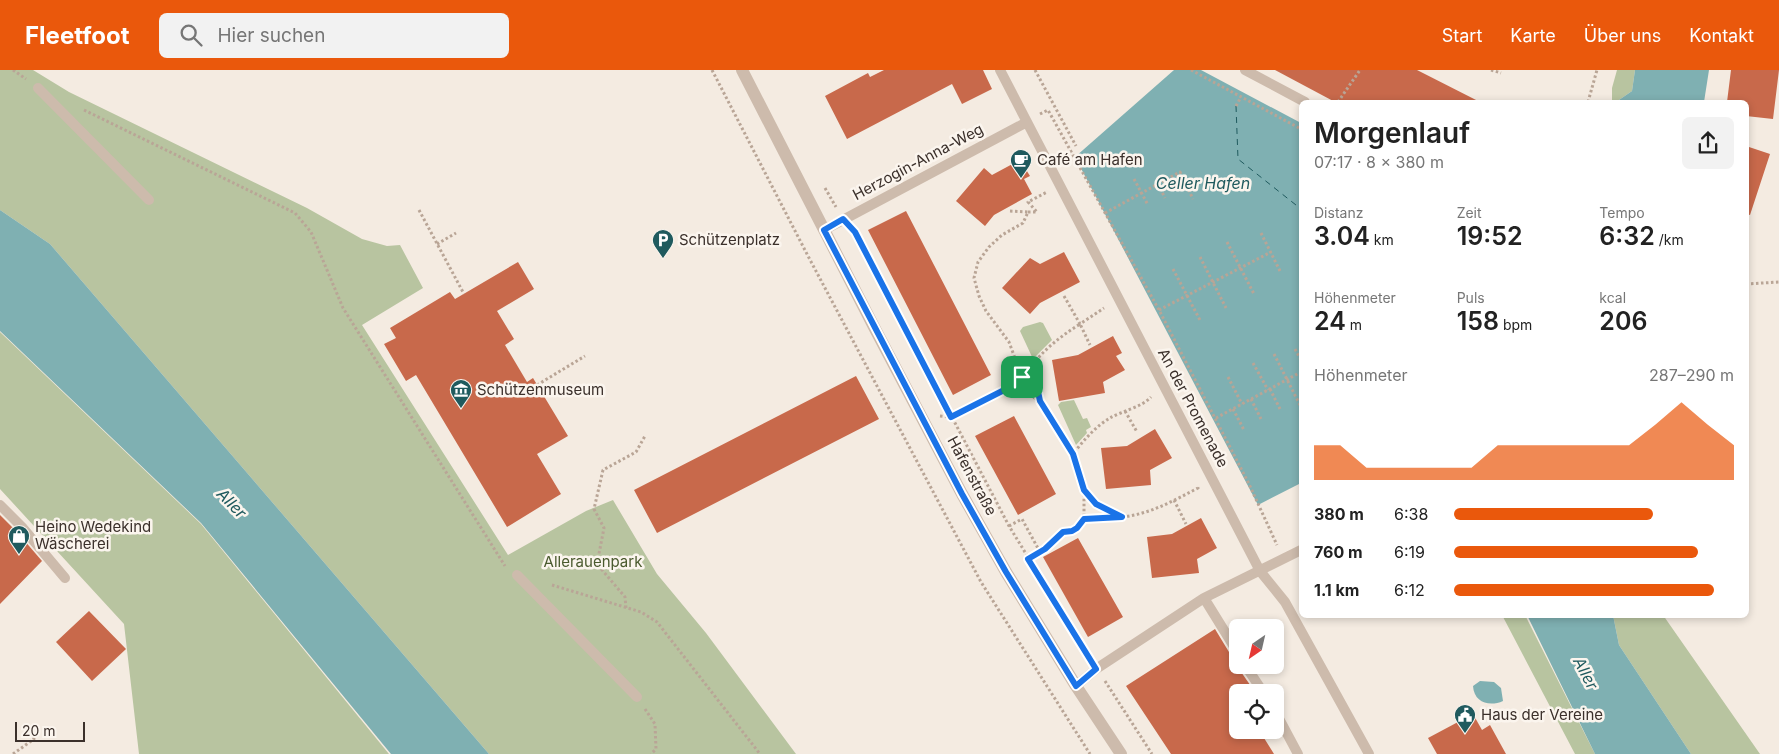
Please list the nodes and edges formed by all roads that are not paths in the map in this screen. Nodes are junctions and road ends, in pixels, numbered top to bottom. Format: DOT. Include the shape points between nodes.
graph roads {
  1 [pos="742,70"];
  2 [pos="1000,70"];
  3 [pos="1245,70"];
  4 [pos="38,88"];
  5 [pos="1301,100"];
  6 [pos="1027,122"];
  7 [pos="149,200"];
  8 [pos="824,230"];
  9 [pos="0,505"];
  10 [pos="1299,551"];
  11 [pos="1260,571"];
  12 [pos="518,575"];
  13 [pos="65,578"];
  14 [pos="1204,598"];
  15 [pos="1229,638"];
  16 [pos="1076,686"];
  17 [pos="637,697"];
  18 [pos="1284,728"];
  19 [pos="1121,754"];
  20 [pos="1298,754"];
  21 [pos="1370,754"];
  1 -- 8 [label="street, Hafenstraße"];
  2 -- 6 [label="lane, An der Promenade"];
  3 -- 5 [label="lane"];
  4 -- 7 [label="lane"];
  6 -- 8 [label="lane, Herzogin-Anna-Weg"];
  6 -- 11 [label="lane, An der Promenade"];
  8 -- 16 [label="street, Hafenstraße" via="962,494"];
  9 -- 13 [label="lane"];
  10 -- 11 [label="lane"];
  11 -- 14 [label="lane"];
  11 -- 21 [label="lane, An der Promenade" via="1285,602"];
  12 -- 17 [label="lane"];
  14 -- 15 [label="lane"];
  14 -- 16 [label="lane" via="1096,669"];
  16 -- 19 [label="street, Hafenstraße"];
  18 -- 20 [label="lane"];
}
